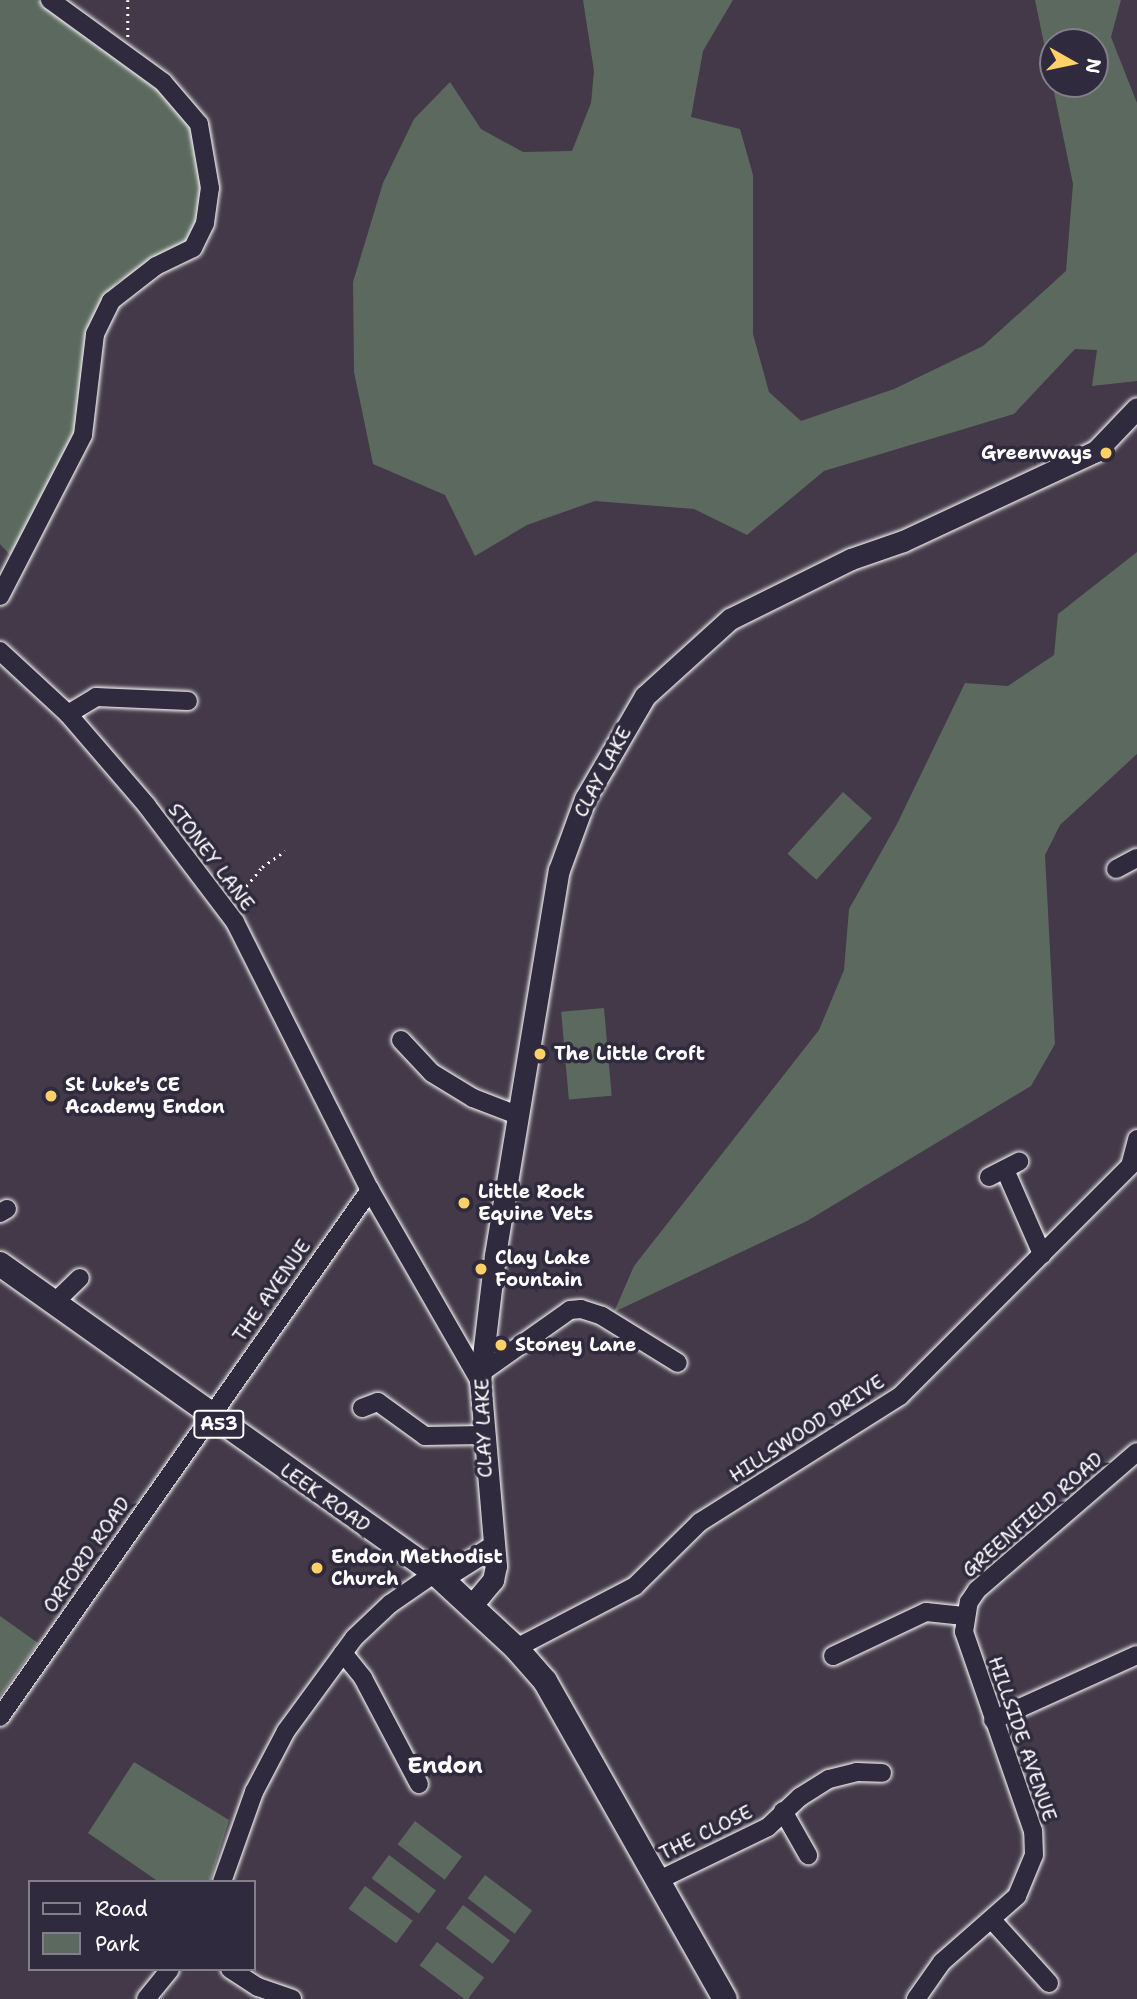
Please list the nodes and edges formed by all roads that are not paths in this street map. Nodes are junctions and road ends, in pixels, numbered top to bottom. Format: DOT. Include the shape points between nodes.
graph roads {
  1 [pos="50,0"];
  2 [pos="1137,408"];
  3 [pos="0,596"];
  4 [pos="0,651"];
  5 [pos="188,701"];
  6 [pos="68,714"];
  7 [pos="1137,859"];
  8 [pos="1116,869"];
  9 [pos="401,1040"];
  10 [pos="517,1115"];
  11 [pos="1137,1139"];
  12 [pos="1005,1170"];
  13 [pos="370,1190"];
  14 [pos="1042,1254"];
  15 [pos="0,1264"];
  16 [pos="80,1278"];
  17 [pos="56,1301"];
  18 [pos="678,1363"];
  19 [pos="480,1377"];
  20 [pos="362,1408"];
  21 [pos="209,1417"];
  22 [pos="482,1435"];
  23 [pos="1137,1452"];
  24 [pos="493,1546"];
  25 [pos="438,1576"];
  26 [pos="472,1605"];
  27 [pos="964,1616"];
  28 [pos="516,1648"];
  29 [pos="343,1653"];
  30 [pos="833,1656"];
  31 [pos="1137,1656"];
  32 [pos="0,1717"];
  33 [pos="993,1720"];
  34 [pos="882,1773"];
  35 [pos="419,1784"];
  36 [pos="783,1811"];
  37 [pos="808,1854"];
  38 [pos="223,1880"];
  39 [pos="659,1880"];
  40 [pos="992,1920"];
  41 [pos="168,1971"];
  42 [pos="233,1971"];
  43 [pos="1049,1983"];
  44 [pos="146,1999"];
  45 [pos="292,1999"];
  46 [pos="725,1999"];
  47 [pos="916,1999"];
  1 -- 3 [label="street" via="125,50 163,82 198,124 210,188 205,223 193,248 156,266 111,301 95,334 83,435"];
  2 -- 10 [label="main road, CLAY LAKE" via="1096,451 903,541 851,559 730,619 645,696 585,799 559,870"];
  4 -- 6 [label="street, STONEY LANE"];
  5 -- 6 [label="street" via="96,696"];
  6 -- 13 [label="street, STONEY LANE" via="147,806 226,911"];
  7 -- 8 [label="street"];
  9 -- 10 [label="street" via="432,1073 473,1098"];
  10 -- 19 [label="main road, CLAY LAKE"];
  11 -- 14 [label="street, HILLSWOOD DRIVE" via="1130,1166"];
  12 -- 14 [label="street"];
  13 -- 19 [label="street, STONEY LANE"];
  13 -- 21 [label="street, THE AVENUE"];
  14 -- 28 [label="street, HILLSWOOD DRIVE" via="900,1396 700,1522 635,1586"];
  15 -- 17 [label="highway, LEEK ROAD / A53"];
  16 -- 17 [label="street"];
  17 -- 21 [label="highway, LEEK ROAD / A53"];
  18 -- 19 [label="street" via="601,1316 581,1309 570,1310"];
  19 -- 22 [label="main road, CLAY LAKE"];
  20 -- 22 [label="street" via="378,1402 425,1436"];
  21 -- 25 [label="highway, LEEK ROAD / A53"];
  21 -- 32 [label="street, ORFORD ROAD"];
  22 -- 24 [label="main road, CLAY LAKE"];
  23 -- 27 [label="street, GREENFIELD ROAD" via="977,1590"];
  24 -- 25 [label="main road"];
  24 -- 26 [label="main road, CLAY LAKE" via="493,1580"];
  25 -- 26 [label="highway, LEEK ROAD / A53"];
  25 -- 29 [label="street" via="390,1604"];
  26 -- 28 [label="highway, LEEK ROAD / A53"];
  27 -- 30 [label="street" via="926,1612"];
  27 -- 33 [label="street, HILLSIDE AVENUE" via="964,1632"];
  28 -- 39 [label="highway, LEEK ROAD / A53" via="545,1681"];
  29 -- 35 [label="street" via="363,1678"];
  29 -- 38 [label="street" via="286,1731 254,1792"];
  31 -- 33 [label="street"];
  33 -- 40 [label="street, HILLSIDE AVENUE" via="1033,1831 1034,1855 1017,1896"];
  34 -- 36 [label="street, THE CLOSE" via="857,1772 829,1779"];
  36 -- 37 [label="street"];
  36 -- 39 [label="street, THE CLOSE" via="768,1827"];
  39 -- 46 [label="highway, LEEK ROAD / A53"];
  40 -- 43 [label="street"];
  40 -- 47 [label="street, HILLSIDE AVENUE" via="942,1962"];
  41 -- 44 [label="street"];
  42 -- 45 [label="street" via="258,1987"];
}
